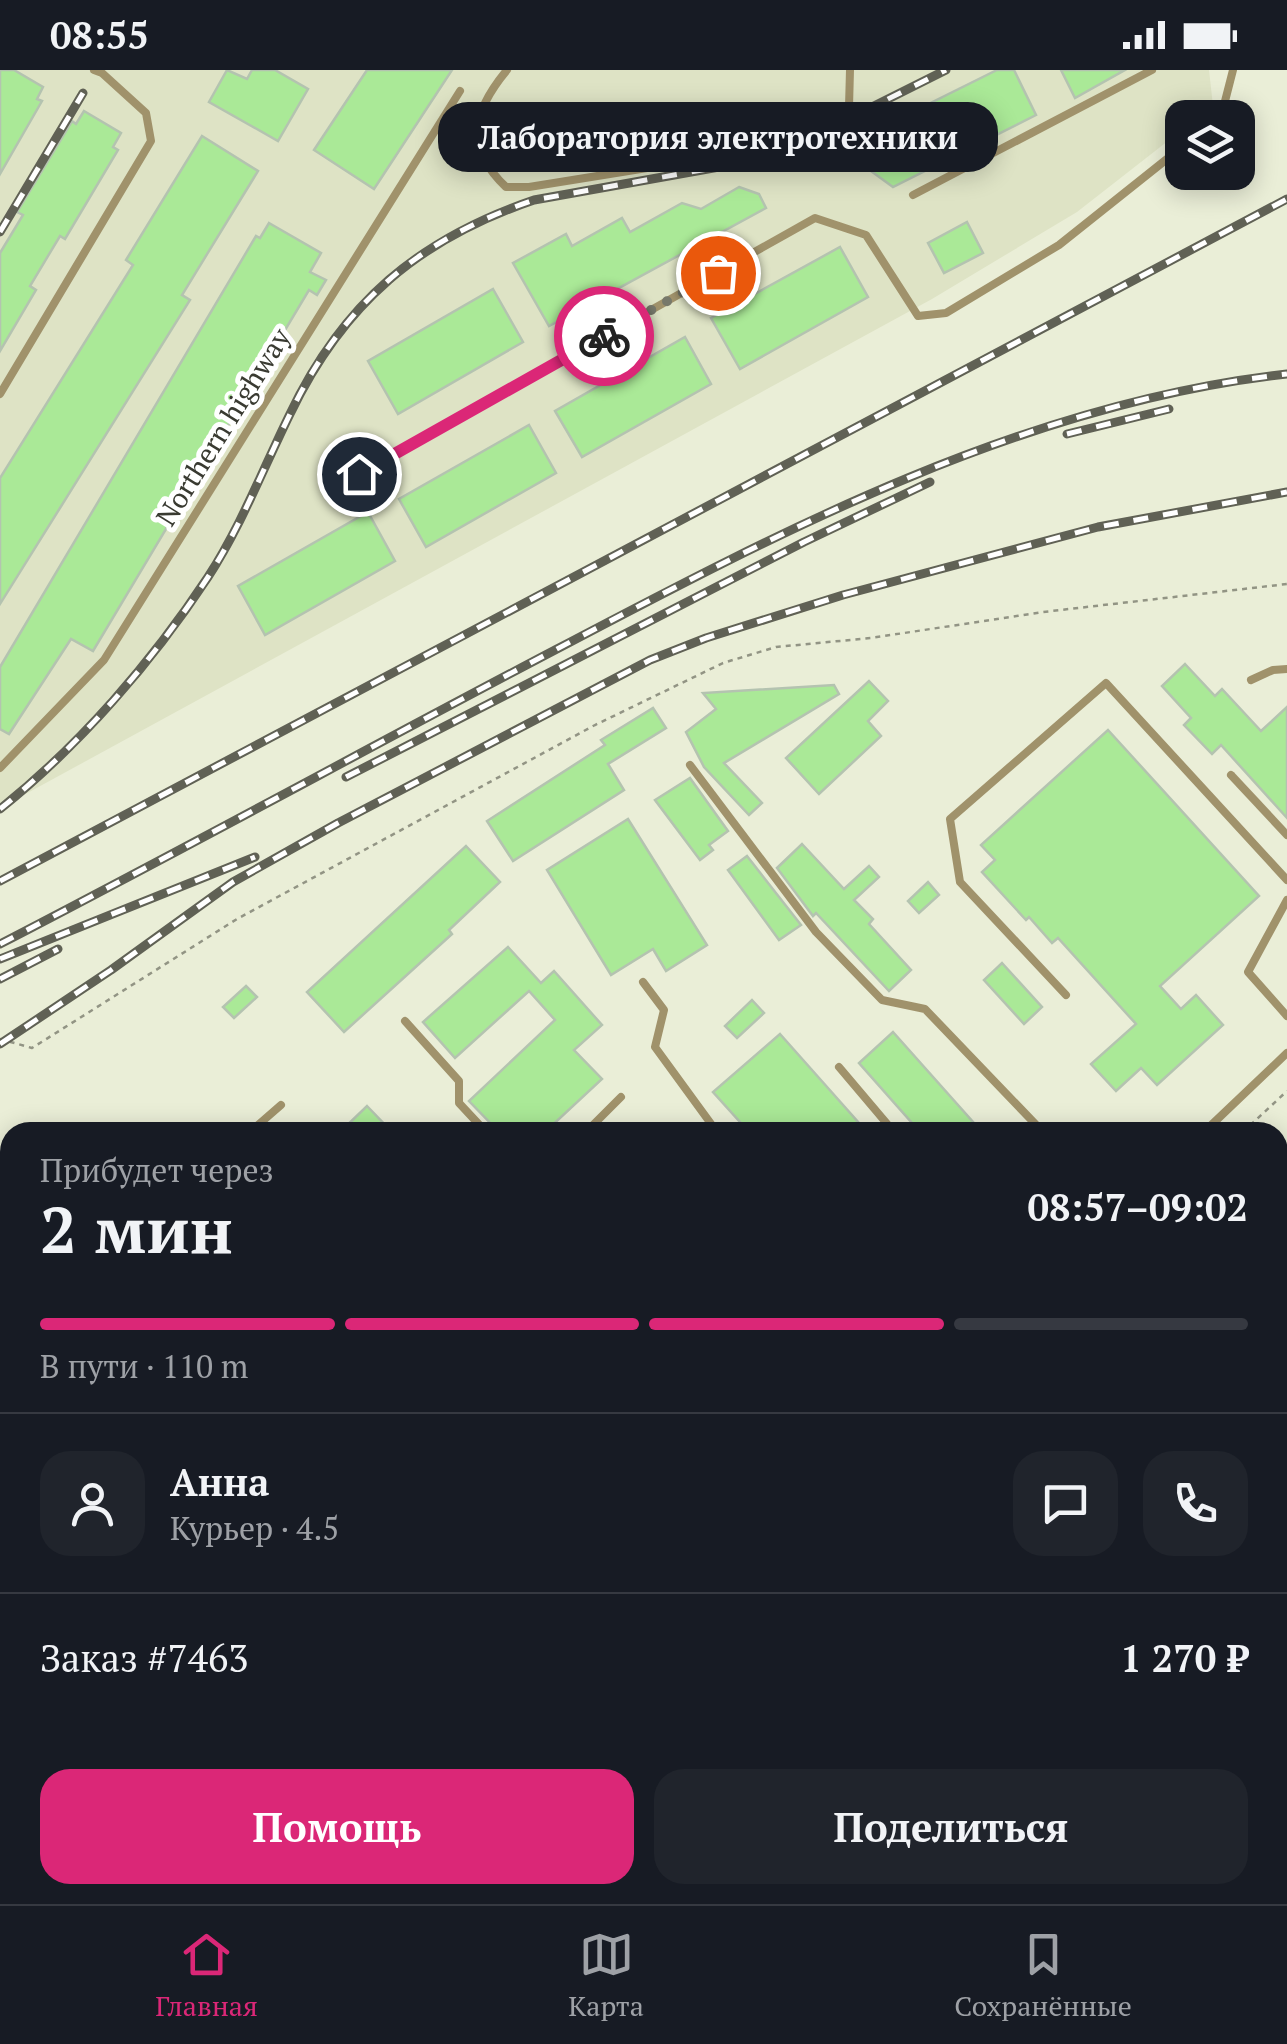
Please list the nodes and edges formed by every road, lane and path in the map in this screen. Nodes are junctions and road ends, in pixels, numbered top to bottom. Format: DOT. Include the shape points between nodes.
graph roads {
  1 [pos="94,70"];
  2 [pos="506,70"];
  3 [pos="850,70"];
  4 [pos="1152,70"];
  5 [pos="1233,70"];
  6 [pos="460,91"];
  7 [pos="1225,100"];
  8 [pos="1165,161"];
  9 [pos="913,195"];
  10 [pos="0,394"];
  11 [pos="359,474"];
  12 [pos="1287,584"];
  13 [pos="1287,669"];
  14 [pos="1250,680"];
  15 [pos="690,765"];
  16 [pos="0,768"];
  17 [pos="1231,774"];
  18 [pos="1287,834"];
  19 [pos="1287,880"];
  20 [pos="1287,900"];
  21 [pos="643,982"];
  22 [pos="1066,995"];
  23 [pos="1287,1016"];
  24 [pos="405,1021"];
  25 [pos="0,1039"];
  26 [pos="1287,1054"];
  27 [pos="840,1068"];
  28 [pos="1287,1091"];
  29 [pos="621,1097"];
  30 [pos="281,1106"];
  31 [pos="262,1122"];
  32 [pos="476,1122"];
  33 [pos="596,1122"];
  34 [pos="710,1122"];
  35 [pos="886,1122"];
  36 [pos="1033,1122"];
  37 [pos="1215,1122"];
  38 [pos="1254,1122"];
  1 -- 10 [label="lane" via="146,113 151,141"];
  2 -- 3 [label="lane" via="485,102 477,136 487,170 506,187 529,187 703,159 793,134 849,108"];
  4 -- 9 [label="lane"];
  5 -- 7 [label="lane"];
  6 -- 16 [label="lane, Northern highway" via="104,660"];
  8 -- 11 [label="lane" via="1060,245 946,313 918,316 866,235 816,218"];
  12 -- 25 [label="path" via="776,647 723,663 595,725 237,920 32,1048"];
  13 -- 14 [label="lane"];
  15 -- 36 [label="lane" via="816,932 882,1000 925,1009"];
  17 -- 18 [label="lane"];
  19 -- 22 [label="lane" via="1106,683 950,819 960,882"];
  20 -- 23 [label="lane" via="1248,972"];
  21 -- 34 [label="lane" via="664,1010 656,1047"];
  24 -- 32 [label="lane" via="459,1081 459,1104"];
  26 -- 37 [label="lane"];
  27 -- 35 [label="lane"];
  28 -- 38 [label="path"];
  29 -- 33 [label="lane"];
  30 -- 31 [label="lane"];
}
